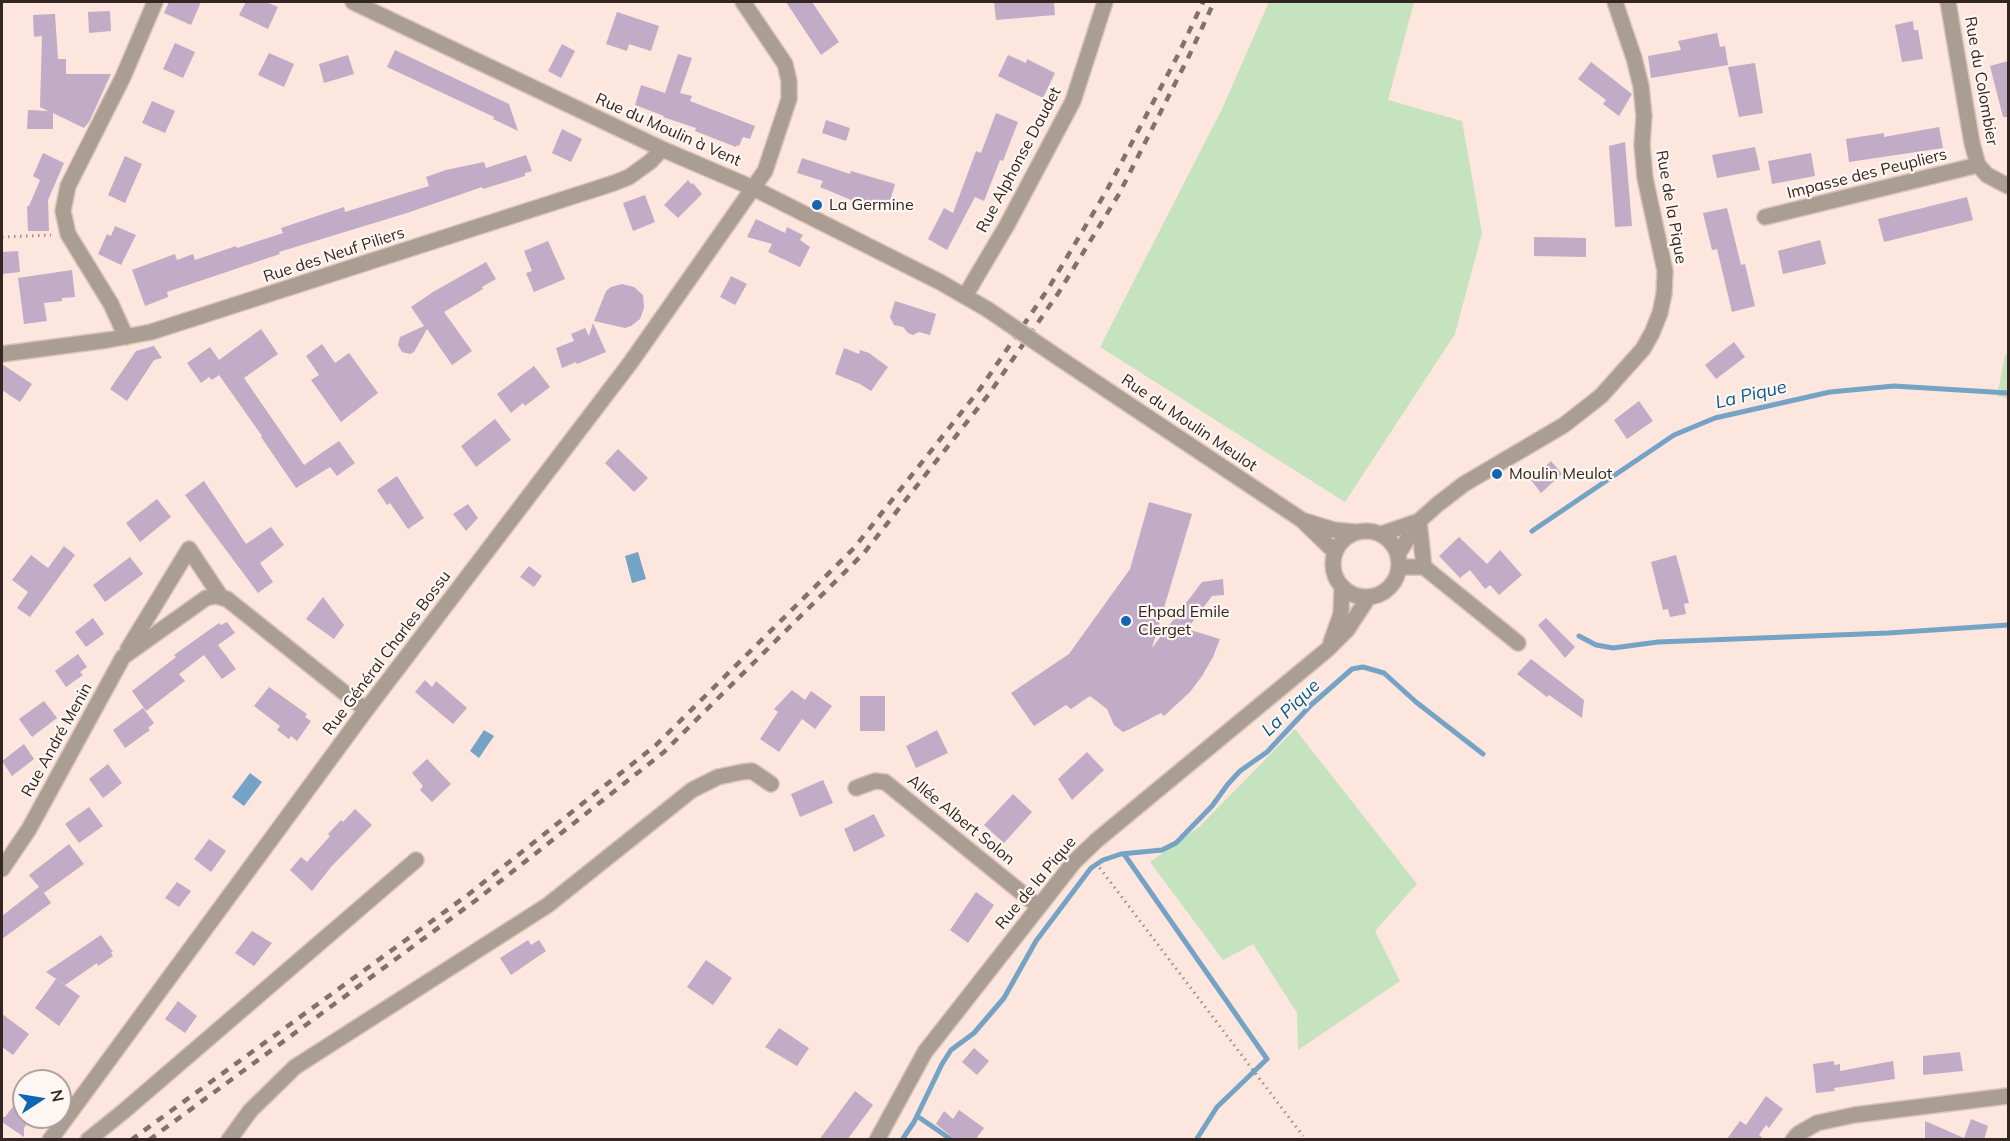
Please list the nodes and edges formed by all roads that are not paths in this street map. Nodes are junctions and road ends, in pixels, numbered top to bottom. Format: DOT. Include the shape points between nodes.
graph roads {
  1 [pos="155,2"];
  2 [pos="353,2"];
  3 [pos="743,2"];
  4 [pos="1105,2"];
  5 [pos="1615,2"];
  6 [pos="1948,2"];
  7 [pos="662,149"];
  8 [pos="1978,165"];
  9 [pos="2008,186"];
  10 [pos="753,188"];
  11 [pos="1765,218"];
  12 [pos="965,296"];
  13 [pos="987,309"];
  14 [pos="126,337"];
  15 [pos="2,354"];
  16 [pos="1302,520"];
  17 [pos="1419,521"];
  18 [pos="1356,532"];
  19 [pos="1381,534"];
  20 [pos="1335,552"];
  21 [pos="1399,561"];
  22 [pos="1424,567"];
  23 [pos="1342,587"];
  24 [pos="221,597"];
  25 [pos="1368,598"];
  26 [pos="1518,643"];
  27 [pos="1328,649"];
  28 [pos="123,657"];
  29 [pos="366,710"];
  30 [pos="771,784"];
  31 [pos="856,788"];
  32 [pos="416,860"];
  33 [pos="2,869"];
  34 [pos="1038,906"];
  35 [pos="2008,1096"];
  36 [pos="50,1140"];
  37 [pos="88,1140"];
  38 [pos="229,1140"];
  39 [pos="877,1140"];
  40 [pos="1793,1140"];
  1 -- 14 [label="street" via="123,77 68,186 63,211 68,234 111,304"];
  2 -- 7 [label="street, Rue du Moulin à Vent"];
  3 -- 10 [label="street, Rue Général Charles Bossu" via="785,64 790,91 765,171"];
  4 -- 12 [label="street, Rue Alphonse Daudet" via="1073,102"];
  5 -- 17 [label="street, Rue de la Pique" via="1641,86 1645,178 1665,271 1660,313 1643,349 1601,396 1564,425 1464,484"];
  6 -- 8 [label="street, Rue du Colombier"];
  7 -- 10 [label="street, Rue du Moulin à Vent"];
  7 -- 14 [label="street, Rue des Neuf Piliers" via="629,177 614,183"];
  8 -- 9 [label="street, Rue du Colombier"];
  8 -- 11 [label="street, Impasse des Peupliers"];
  10 -- 12 [label="street, Rue du Moulin à Vent"];
  10 -- 29 [label="street, Rue Général Charles Bossu" via="631,362"];
  12 -- 13 [label="street, Rue du Moulin à Vent"];
  13 -- 16 [label="street, Rue du Moulin Meulot, bridge"];
  14 -- 15 [label="street, Rue des Neuf Piliers"];
  16 -- 18 [label="street, Rue du Moulin Meulot"];
  16 -- 20 [label="street, Rue du Moulin Meulot"];
  17 -- 19 [label="street, Rue de la Pique"];
  17 -- 21 [label="street, Rue de la Pique"];
  17 -- 22 [label="street"];
  18 -- 19 [label="street"];
  18 -- 20 [label="street" via="1340,543"];
  19 -- 21 [label="street" via="1395,546"];
  20 -- 23 [label="street" via="1334,570"];
  21 -- 22 [label="street"];
  21 -- 25 [label="street" via="1398,576 1386,591"];
  22 -- 26 [label="street"];
  23 -- 25 [label="street"];
  23 -- 27 [label="street" via="1341,614"];
  24 -- 28 [label="street, Rue André Menin" via="197,602"];
  24 -- 28 [label="street, Rue André Menin" via="189,549"];
  24 -- 29 [label="street, Rue André Menin"];
  25 -- 27 [label="street, Rue de la Pique" via="1347,630"];
  27 -- 34 [label="street, Rue de la Pique" via="1097,840"];
  28 -- 33 [label="street, Rue André Menin" via="29,829"];
  29 -- 36 [label="street, Rue Général Charles Bossu"];
  30 -- 38 [label="street" via="752,771 718,777 692,790 548,905 295,1067 256,1104"];
  31 -- 34 [label="street, Allée Albert Solon" via="875,781 885,782"];
  32 -- 37 [label="street"];
  34 -- 39 [label="street, Rue de la Pique" via="925,1052"];
  35 -- 40 [label="street" via="1854,1115 1817,1123"];
}
